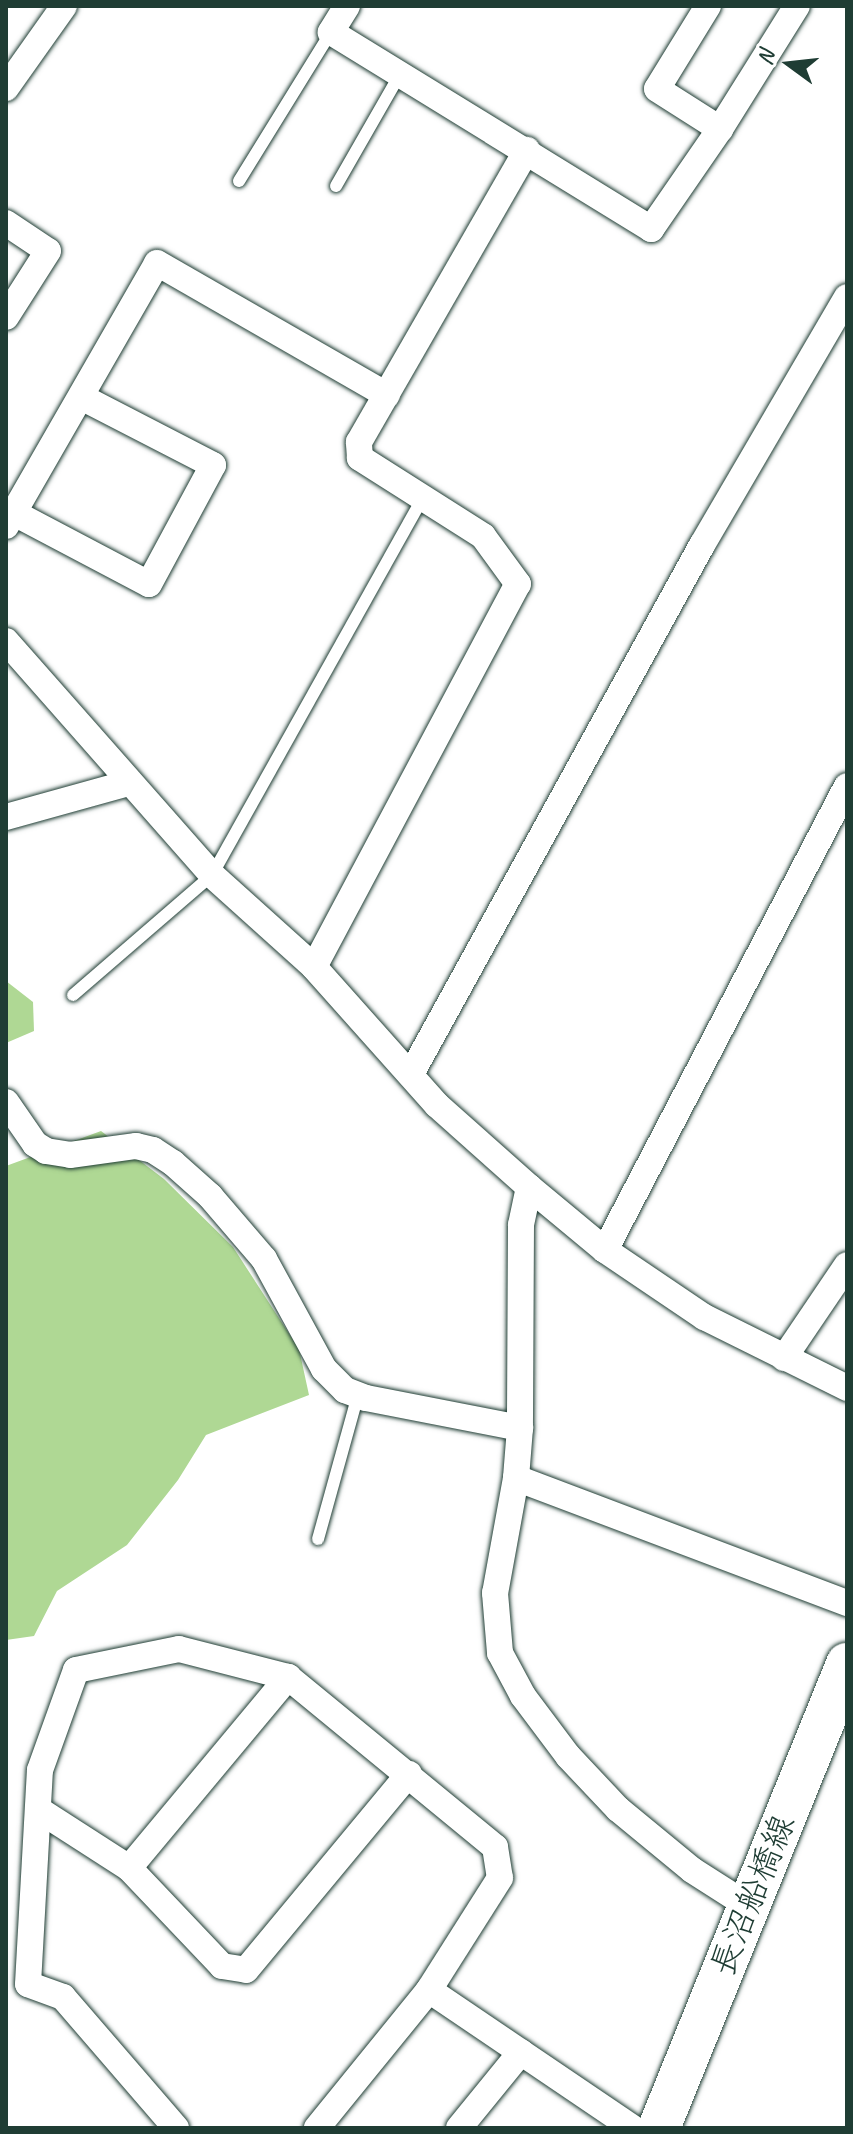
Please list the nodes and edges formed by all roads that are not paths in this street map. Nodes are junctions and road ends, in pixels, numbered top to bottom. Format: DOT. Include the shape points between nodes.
graph roads {
  1 [pos="64,6"];
  2 [pos="347,6"];
  3 [pos="708,6"];
  4 [pos="797,6"];
  5 [pos="331,32"];
  6 [pos="399,76"];
  7 [pos="6,88"];
  8 [pos="720,129"];
  9 [pos="527,150"];
  10 [pos="239,181"];
  11 [pos="336,186"];
  12 [pos="6,223"];
  13 [pos="847,297"];
  14 [pos="6,317"];
  15 [pos="387,395"];
  16 [pos="81,397"];
  17 [pos="423,497"];
  18 [pos="11,520"];
  19 [pos="6,641"];
  20 [pos="129,783"];
  21 [pos="847,786"];
  22 [pos="6,817"];
  23 [pos="212,875"];
  24 [pos="314,967"];
  25 [pos="73,995"];
  26 [pos="411,1074"];
  27 [pos="6,1102"];
  28 [pos="529,1187"];
  29 [pos="605,1250"];
  30 [pos="847,1265"];
  31 [pos="784,1358"];
  32 [pos="847,1388"];
  33 [pos="358,1395"];
  34 [pos="520,1428"];
  35 [pos="516,1478"];
  36 [pos="318,1539"];
  37 [pos="847,1603"];
  38 [pos="846,1670"];
  39 [pos="288,1677"];
  40 [pos="409,1774"];
  41 [pos="39,1810"];
  42 [pos="129,1868"];
  43 [pos="747,1905"];
  44 [pos="17,1983"];
  45 [pos="429,1990"];
  46 [pos="521,2052"];
  47 [pos="324,2126"];
  48 [pos="176,2128"];
  49 [pos="459,2128"];
  50 [pos="633,2128"];
  51 [pos="659,2128"];
  1 -- 7 [label="street"];
  2 -- 5 [label="street"];
  3 -- 8 [label="street" via="657,89"];
  4 -- 8 [label="street"];
  5 -- 6 [label="street"];
  5 -- 10 [label="lane"];
  6 -- 9 [label="street"];
  6 -- 11 [label="lane"];
  8 -- 9 [label="street" via="651,229"];
  9 -- 15 [label="street"];
  12 -- 14 [label="street" via="48,251"];
  13 -- 26 [label="street" via="702,545"];
  15 -- 16 [label="street" via="157,263"];
  15 -- 17 [label="street" via="359,442 360,458"];
  16 -- 18 [label="street"];
  16 -- 18 [label="street" via="213,465 149,584"];
  17 -- 23 [label="lane"];
  17 -- 24 [label="street" via="483,536 518,584"];
  19 -- 20 [label="street"];
  20 -- 22 [label="street"];
  20 -- 23 [label="street"];
  21 -- 29 [label="street"];
  23 -- 24 [label="street"];
  23 -- 25 [label="lane"];
  24 -- 26 [label="street"];
  26 -- 28 [label="street" via="437,1105"];
  27 -- 33 [label="street" via="35,1144 46,1151 70,1155 136,1146 173,1163 210,1196 264,1259 324,1369"];
  28 -- 29 [label="street"];
  28 -- 34 [label="street" via="521,1225"];
  29 -- 31 [label="street" via="704,1317"];
  30 -- 31 [label="street"];
  31 -- 32 [label="street"];
  33 -- 34 [label="street"];
  33 -- 36 [label="lane"];
  34 -- 35 [label="street"];
  35 -- 37 [label="street"];
  35 -- 43 [label="street" via="495,1593 500,1653 523,1696 568,1756 618,1809 692,1870"];
  38 -- 43 [label="main road, 長沼船橋線"];
  39 -- 40 [label="street"];
  39 -- 41 [label="street" via="179,1649 76,1670 40,1770"];
  39 -- 42 [label="street"];
  40 -- 42 [label="street" via="246,1970 222,1966"];
  40 -- 45 [label="street" via="495,1847 500,1878"];
  41 -- 42 [label="street"];
  41 -- 44 [label="street"];
  43 -- 51 [label="main road, 長沼船橋線"];
  44 -- 48 [label="street" via="63,1997"];
  45 -- 46 [label="street"];
  45 -- 47 [label="street"];
  46 -- 49 [label="street"];
  46 -- 50 [label="street"];
}
